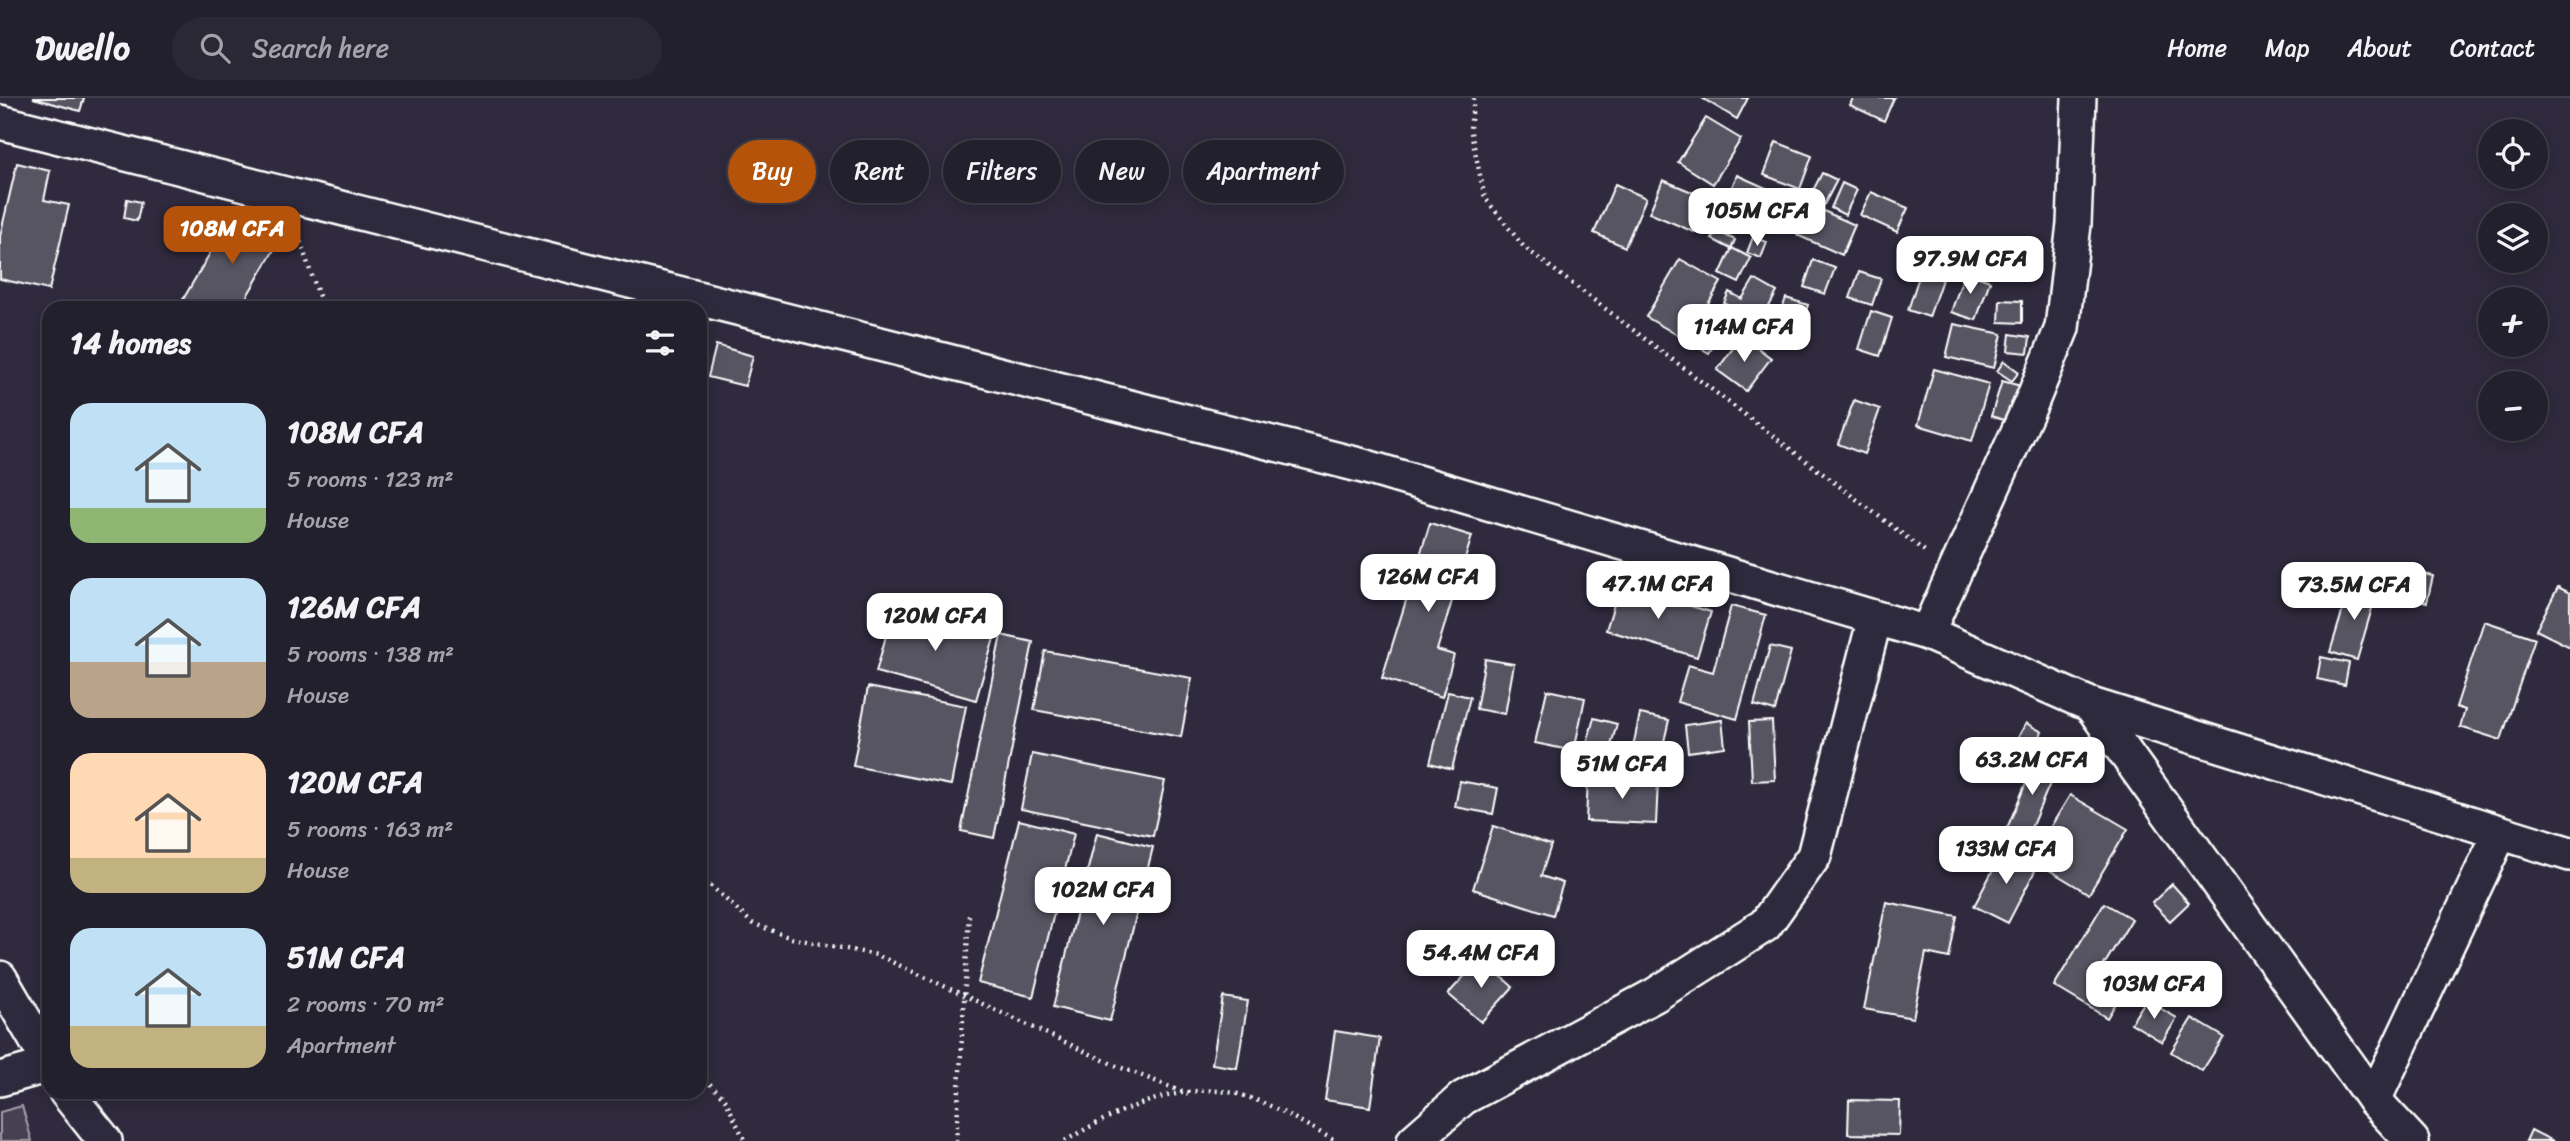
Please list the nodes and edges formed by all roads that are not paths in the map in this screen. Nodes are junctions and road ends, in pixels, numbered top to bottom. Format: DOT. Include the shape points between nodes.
graph roads {
  1 [pos="2079,98"];
  2 [pos="0,122"];
  3 [pos="1875,618"];
  4 [pos="1927,634"];
  5 [pos="2091,705"];
  6 [pos="2500,832"];
  7 [pos="2570,854"];
  8 [pos="0,978"];
  9 [pos="42,1052"];
  10 [pos="42,1066"];
  11 [pos="0,1079"];
  12 [pos="72,1099"];
  13 [pos="2374,1100"];
  14 [pos="105,1141"];
  15 [pos="1413,1141"];
  16 [pos="2412,1141"];
  1 -- 4 [label="street" via="2074,224 2062,328"];
  2 -- 3 [label="street" via="1363,466"];
  3 -- 4 [label="street"];
  3 -- 15 [label="street" via="1814,856 1765,925 1655,995 1463,1098"];
  4 -- 5 [label="street"];
  5 -- 6 [label="street"];
  5 -- 13 [label="street"];
  6 -- 7 [label="street"];
  6 -- 13 [label="street"];
  8 -- 9 [label="street"];
  10 -- 11 [label="street"];
  12 -- 14 [label="street"];
  13 -- 16 [label="street"];
}
